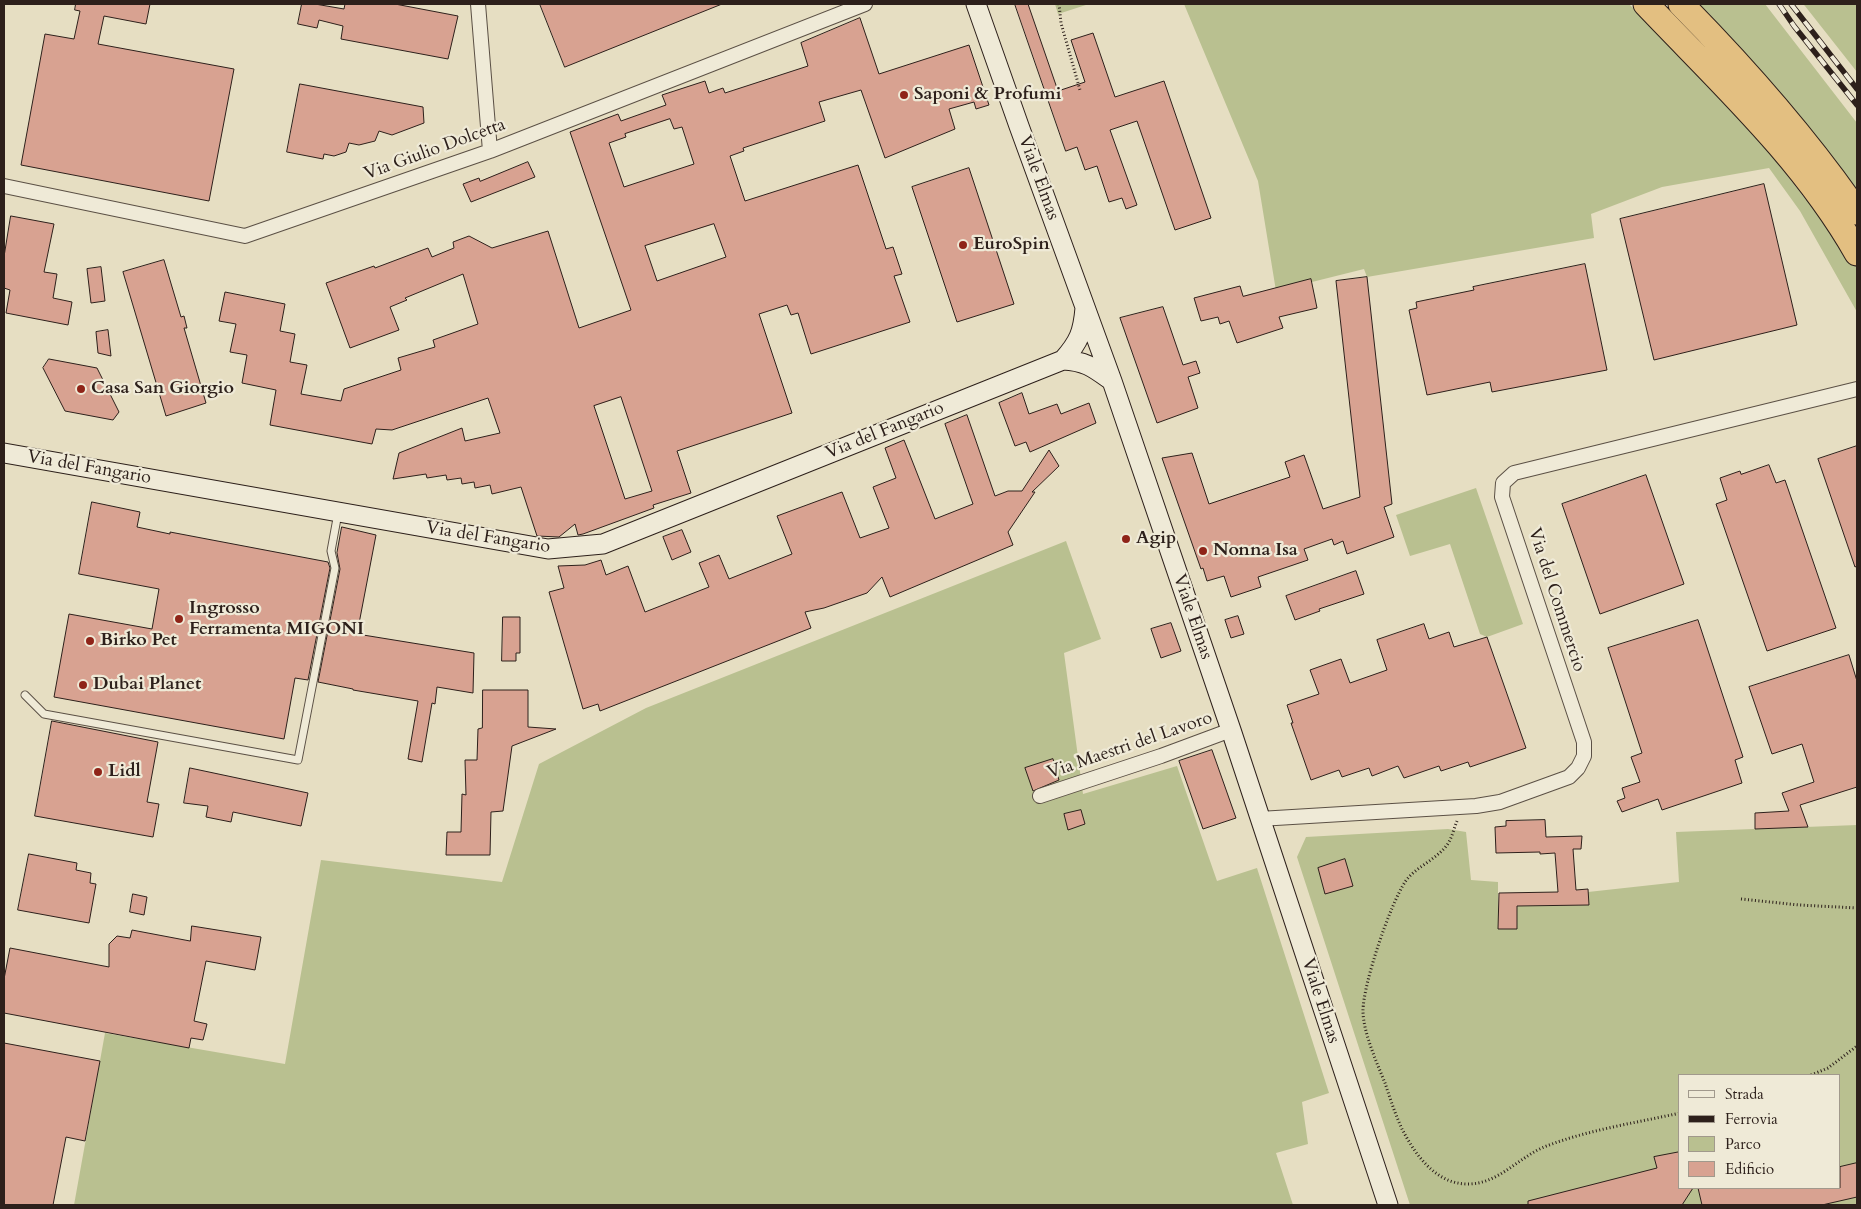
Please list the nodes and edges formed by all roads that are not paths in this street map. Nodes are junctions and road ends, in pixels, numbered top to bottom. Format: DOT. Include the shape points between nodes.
graph roads {
  1 [pos="478,4"];
  2 [pos="865,4"];
  3 [pos="1646,4"];
  4 [pos="1681,4"];
  5 [pos="975,6"];
  6 [pos="490,151"];
  7 [pos="4,186"];
  8 [pos="1827,188"];
  9 [pos="1857,212"];
  10 [pos="1857,253"];
  11 [pos="1086,306"];
  12 [pos="1063,360"];
  13 [pos="1112,381"];
  14 [pos="1857,389"];
  15 [pos="4,453"];
  16 [pos="338,513"];
  17 [pos="25,695"];
  18 [pos="1231,730"];
  19 [pos="1040,796"];
  20 [pos="1259,819"];
  21 [pos="1388,1205"];
  1 -- 6 [label="street"];
  2 -- 6 [label="street, Via Giulio Dolcetta"];
  3 -- 8 [label="highway" via="1795,164"];
  4 -- 8 [label="highway" via="1749,74"];
  5 -- 11 [label="main road, Viale Elmas"];
  6 -- 7 [label="street, Via Giulio Dolcetta" via="245,236"];
  8 -- 9 [label="highway"];
  8 -- 10 [label="highway" via="1834,216"];
  11 -- 12 [label="main road, Via del Fangario" via="1079,340"];
  11 -- 13 [label="main road, Viale Elmas"];
  12 -- 13 [label="main road" via="1080,361"];
  12 -- 16 [label="main road, Via del Fangario" via="603,544 548,550"];
  13 -- 18 [label="main road, Viale Elmas"];
  14 -- 20 [label="street, Via del Commercio" via="1514,473 1503,483 1502,497 1584,742 1584,756 1569,776 1500,802"];
  15 -- 16 [label="main road, Via del Fangario"];
  16 -- 17 [label="lane" via="331,550 335,568 298,760 44,714"];
  18 -- 19 [label="street, Via Maestri del Lavoro"];
  18 -- 20 [label="main road, Viale Elmas"];
  20 -- 21 [label="main road, Viale Elmas"];
}
